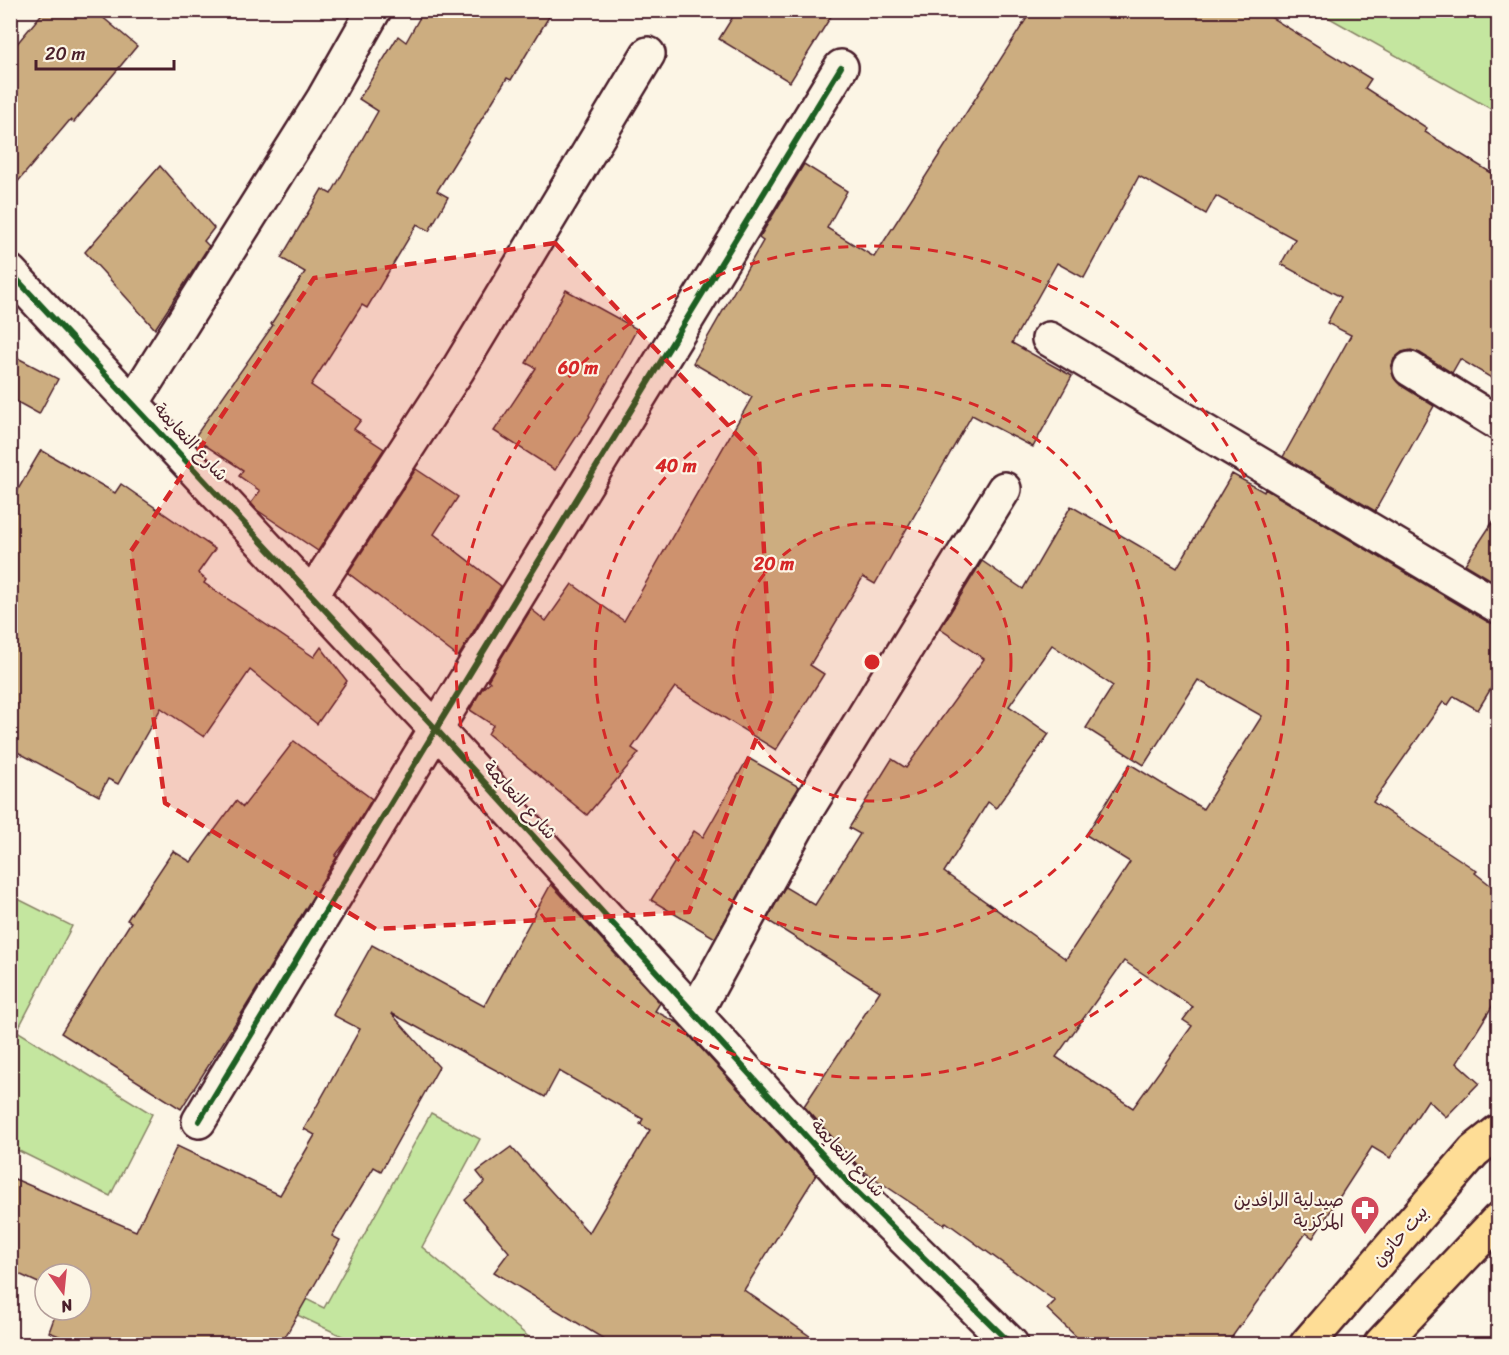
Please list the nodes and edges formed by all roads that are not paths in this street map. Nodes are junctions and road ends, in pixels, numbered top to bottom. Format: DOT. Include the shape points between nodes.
graph roads {
  1 [pos="374,10"];
  2 [pos="648,54"];
  3 [pos="841,67"];
  4 [pos="10,272"];
  5 [pos="1049,339"];
  6 [pos="1410,369"];
  7 [pos="133,402"];
  8 [pos="1498,423"];
  9 [pos="1004,489"];
  10 [pos="312,594"];
  11 [pos="1498,606"];
  12 [pos="436,729"];
  13 [pos="695,1013"];
  14 [pos="199,1121"];
  15 [pos="1498,1132"];
  16 [pos="1498,1220"];
  17 [pos="1011,1344"];
  18 [pos="1307,1344"];
  19 [pos="1381,1344"];
  1 -- 7 [label="street" via="324,98"];
  2 -- 10 [label="street" via="457,371"];
  3 -- 12 [label="street"];
  4 -- 7 [label="street, شارع النعايمة"];
  5 -- 11 [label="street"];
  6 -- 8 [label="street"];
  7 -- 10 [label="street, شارع النعايمة"];
  9 -- 13 [label="street" via="804,814"];
  10 -- 12 [label="street, شارع النعايمة"];
  12 -- 13 [label="street, شارع النعايمة"];
  12 -- 14 [label="street"];
  13 -- 17 [label="street, شارع النعايمة" via="854,1188"];
  15 -- 18 [label="main road, بيت حانون" via="1474,1151"];
  16 -- 19 [label="main road"];
}
